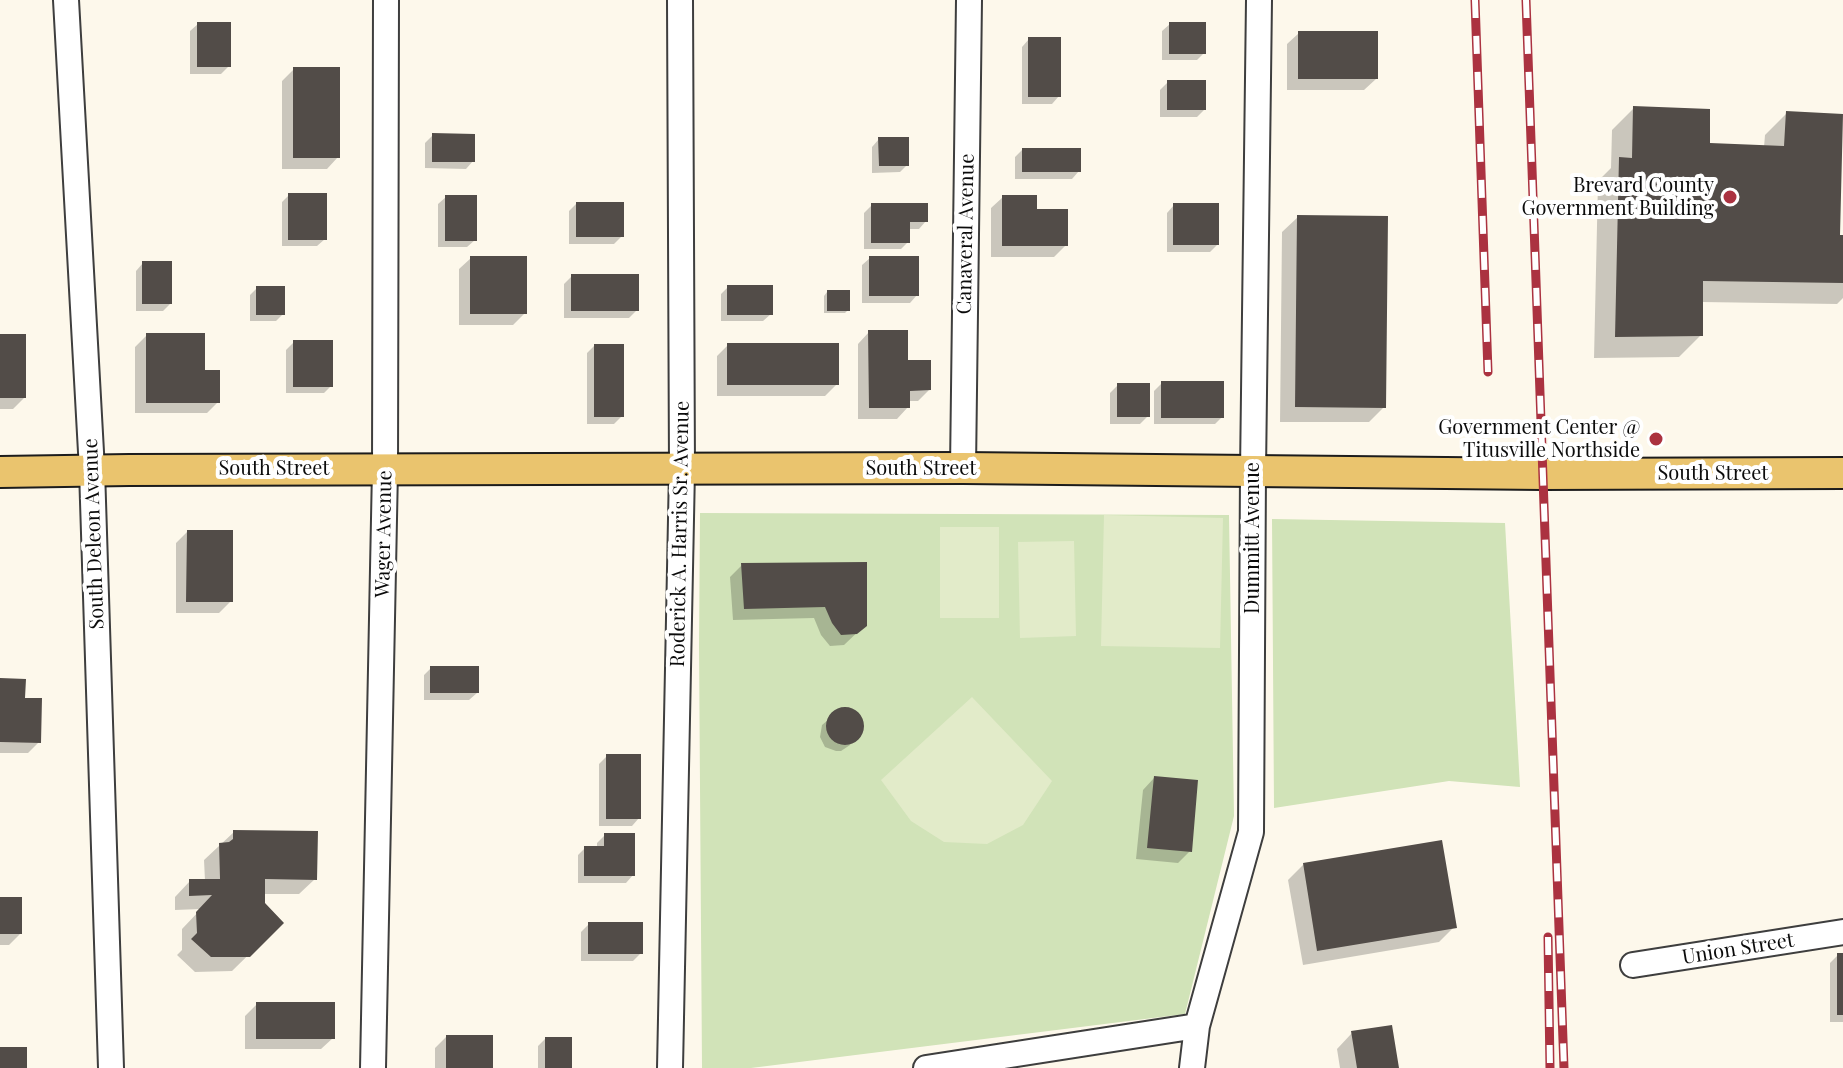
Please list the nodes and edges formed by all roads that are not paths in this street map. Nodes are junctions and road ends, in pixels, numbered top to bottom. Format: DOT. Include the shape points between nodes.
graph roads {
  1 [pos="66,0"];
  2 [pos="386,0"];
  3 [pos="680,0"];
  4 [pos="969,0"];
  5 [pos="1259,0"];
  6 [pos="963,468"];
  7 [pos="385,469"];
  8 [pos="682,469"];
  9 [pos="92,470"];
  10 [pos="1253,471"];
  11 [pos="0,472"];
  12 [pos="1843,473"];
  13 [pos="1843,932"];
  14 [pos="1633,965"];
  15 [pos="1197,1026"];
  16 [pos="111,1068"];
  17 [pos="373,1068"];
  18 [pos="670,1068"];
  19 [pos="926,1068"];
  20 [pos="1192,1068"];
  1 -- 9 [label="street, South Deleon Avenue"];
  2 -- 7 [label="street, Wager Avenue"];
  3 -- 8 [label="street, Roderick A. Harris Sr. Avenue"];
  4 -- 6 [label="street, Canaveral Avenue"];
  5 -- 10 [label="street, Dummitt Avenue"];
  6 -- 8 [label="main road, South Street"];
  6 -- 10 [label="main road, South Street"];
  7 -- 8 [label="main road, South Street"];
  7 -- 9 [label="main road, South Street"];
  7 -- 17 [label="street, Wager Avenue"];
  8 -- 18 [label="street, Roderick A. Harris Sr. Avenue"];
  9 -- 11 [label="main road, South Street"];
  9 -- 16 [label="street, South Deleon Avenue"];
  10 -- 12 [label="main road, South Street"];
  10 -- 15 [label="street, Dummitt Avenue" via="1251,832"];
  13 -- 14 [label="street, Union Street"];
  15 -- 19 [label="street"];
  15 -- 20 [label="street, Dummitt Avenue"];
}
